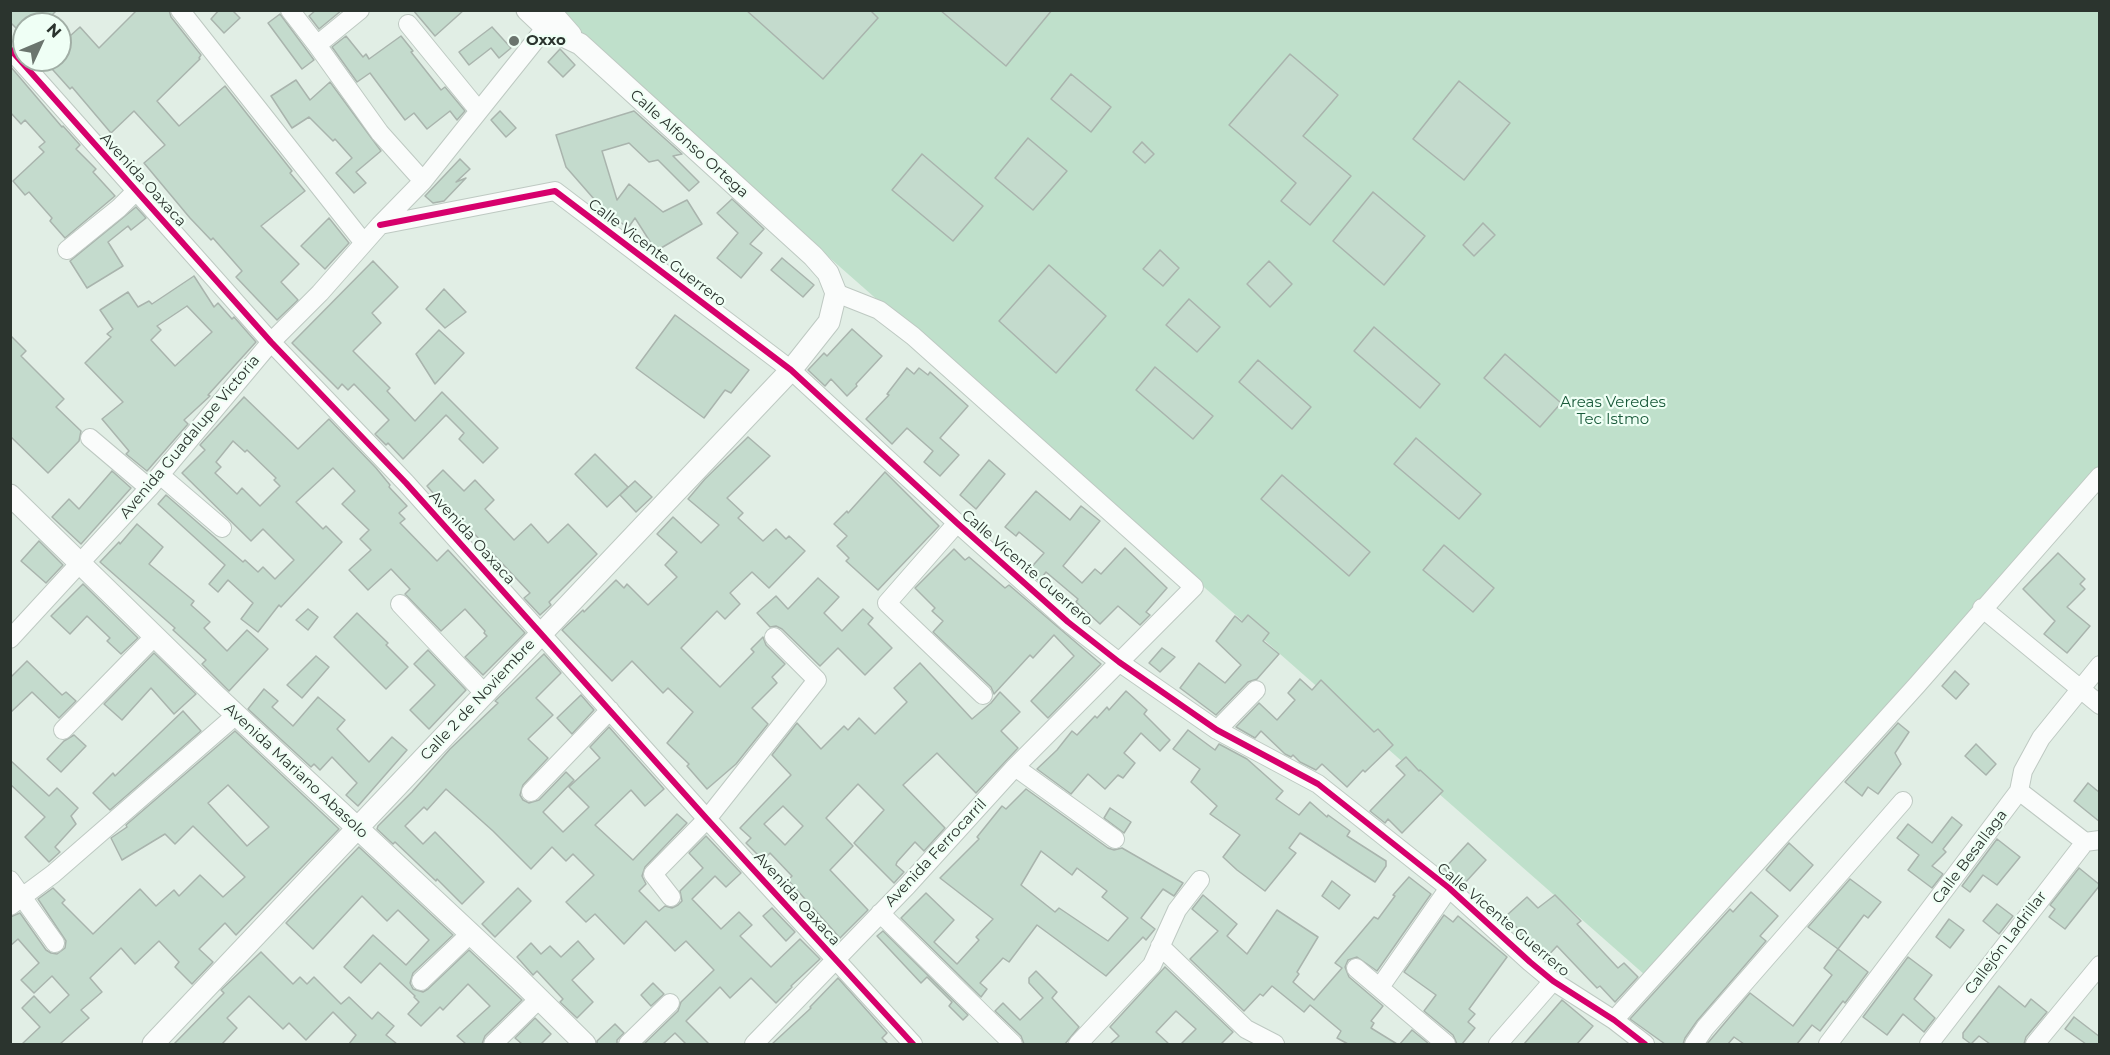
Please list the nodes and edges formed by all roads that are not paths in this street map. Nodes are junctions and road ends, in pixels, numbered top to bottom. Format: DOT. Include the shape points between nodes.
graph roads {
  1 [pos="180,10"];
  2 [pos="290,10"];
  3 [pos="360,10"];
  4 [pos="527,10"];
  5 [pos="550,18"];
  6 [pos="408,24"];
  7 [pos="317,45"];
  8 [pos="10,49"];
  9 [pos="479,111"];
  10 [pos="423,181"];
  11 [pos="136,191"];
  12 [pos="380,225"];
  13 [pos="364,243"];
  14 [pos="67,250"];
  15 [pos="836,293"];
  16 [pos="271,342"];
  17 [pos="791,370"];
  18 [pos="90,438"];
  19 [pos="2100,476"];
  20 [pos="154,482"];
  21 [pos="10,495"];
  22 [pos="957,523"];
  23 [pos="222,528"];
  24 [pos="80,562"];
  25 [pos="400,604"];
  26 [pos="1982,608"];
  27 [pos="542,633"];
  28 [pos="155,636"];
  29 [pos="774,637"];
  30 [pos="10,639"];
  31 [pos="1119,662"];
  32 [pos="2100,665"];
  33 [pos="2079,689"];
  34 [pos="1256,690"];
  35 [pos="484,694"];
  36 [pos="983,695"];
  37 [pos="2100,705"];
  38 [pos="609,710"];
  39 [pos="236,715"];
  40 [pos="63,730"];
  41 [pos="1217,730"];
  42 [pos="1015,767"];
  43 [pos="2019,791"];
  44 [pos="531,792"];
  45 [pos="1903,801"];
  46 [pos="707,819"];
  47 [pos="357,829"];
  48 [pos="1115,839"];
  49 [pos="2092,841"];
  50 [pos="10,880"];
  51 [pos="1200,880"];
  52 [pos="1449,888"];
  53 [pos="671,897"];
  54 [pos="17,901"];
  55 [pos="880,913"];
  56 [pos="470,934"];
  57 [pos="55,943"];
  58 [pos="1160,946"];
  59 [pos="835,959"];
  60 [pos="2100,965"];
  61 [pos="1356,968"];
  62 [pos="422,981"];
  63 [pos="1553,981"];
  64 [pos="1380,987"];
  65 [pos="539,999"];
  66 [pos="670,1003"];
  67 [pos="1614,1020"];
  68 [pos="153,1044"];
  69 [pos="493,1044"];
  70 [pos="585,1044"];
  71 [pos="628,1044"];
  72 [pos="754,1044"];
  73 [pos="914,1044"];
  74 [pos="1013,1044"];
  75 [pos="1078,1044"];
  76 [pos="1275,1044"];
  77 [pos="1446,1044"];
  78 [pos="1498,1044"];
  79 [pos="1645,1044"];
  80 [pos="1694,1044"];
  81 [pos="1828,1044"];
  82 [pos="1929,1044"];
  83 [pos="2035,1044"];
  1 -- 13 [label="street"];
  2 -- 7 [label="street"];
  3 -- 7 [label="street"];
  4 -- 5 [label="street"];
  5 -- 9 [label="street, Avenida Guadalupe Victoria"];
  5 -- 15 [label="street, Calle Alfonso Ortega" via="813,256 828,273"];
  6 -- 9 [label="street"];
  7 -- 10 [label="street" via="380,133"];
  8 -- 11 [label="street, Avenida Oaxaca"];
  9 -- 10 [label="street, Avenida Guadalupe Victoria"];
  10 -- 12 [label="street, Avenida Guadalupe Victoria"];
  11 -- 14 [label="street"];
  11 -- 16 [label="street, Avenida Oaxaca"];
  12 -- 13 [label="street, Avenida Guadalupe Victoria"];
  12 -- 17 [label="street, Calle Vicente Guerrero" via="555,191"];
  13 -- 16 [label="street, Avenida Guadalupe Victoria"];
  15 -- 17 [label="street, Calle 2 de Noviembre" via="830,322"];
  15 -- 31 [label="street, Avenida Ferrocarril" via="879,310 913,336 1194,587"];
  16 -- 20 [label="street, Avenida Guadalupe Victoria"];
  16 -- 27 [label="street, Avenida Oaxaca"];
  17 -- 22 [label="street, Calle Vicente Guerrero"];
  17 -- 27 [label="street, Calle 2 de Noviembre"];
  18 -- 20 [label="street"];
  19 -- 26 [label="street"];
  20 -- 23 [label="street"];
  20 -- 24 [label="street, Avenida Guadalupe Victoria"];
  21 -- 24 [label="street, Avenida Mariano Abasolo"];
  22 -- 31 [label="street, Calle Vicente Guerrero"];
  22 -- 36 [label="street" via="887,603"];
  24 -- 28 [label="street, Avenida Mariano Abasolo"];
  24 -- 30 [label="street, Avenida Guadalupe Victoria"];
  25 -- 35 [label="street"];
  26 -- 33 [label="street"];
  26 -- 67 [label="street"];
  27 -- 35 [label="street, Calle 2 de Noviembre"];
  27 -- 38 [label="street, Avenida Oaxaca"];
  28 -- 39 [label="street, Avenida Mariano Abasolo"];
  28 -- 40 [label="street"];
  29 -- 46 [label="street" via="817,680"];
  31 -- 41 [label="street, Calle Vicente Guerrero"];
  31 -- 42 [label="street, Avenida Ferrocarril"];
  32 -- 33 [label="street, Calle Besallaga"];
  33 -- 37 [label="street"];
  33 -- 43 [label="street, Calle Besallaga" via="2041,738 2023,771"];
  34 -- 41 [label="street"];
  35 -- 47 [label="street, Calle 2 de Noviembre"];
  38 -- 44 [label="street"];
  38 -- 46 [label="street, Avenida Oaxaca"];
  39 -- 47 [label="street, Avenida Mariano Abasolo"];
  39 -- 54 [label="street"];
  41 -- 52 [label="street, Calle Vicente Guerrero" via="1318,784"];
  42 -- 48 [label="street"];
  42 -- 55 [label="street, Avenida Ferrocarril"];
  43 -- 49 [label="street"];
  43 -- 81 [label="street, Calle Besallaga"];
  45 -- 80 [label="street"];
  46 -- 53 [label="street" via="653,874"];
  46 -- 59 [label="street, Avenida Oaxaca"];
  47 -- 56 [label="street, Avenida Mariano Abasolo"];
  47 -- 68 [label="street, Calle 2 de Noviembre"];
  49 -- 82 [label="street, Callejón Ladrillar"];
  50 -- 54 [label="street"];
  51 -- 58 [label="street" via="1178,910"];
  52 -- 63 [label="street, Calle Vicente Guerrero"];
  52 -- 64 [label="street"];
  54 -- 57 [label="street"];
  55 -- 59 [label="street, Avenida Ferrocarril"];
  55 -- 74 [label="street"];
  56 -- 62 [label="street"];
  56 -- 65 [label="street, Avenida Mariano Abasolo"];
  58 -- 75 [label="street" via="1152,965"];
  58 -- 76 [label="street" via="1246,1029"];
  59 -- 72 [label="street, Avenida Ferrocarril"];
  59 -- 73 [label="street, Avenida Oaxaca"];
  60 -- 83 [label="street"];
  61 -- 64 [label="street"];
  63 -- 67 [label="street, Calle Vicente Guerrero"];
  63 -- 78 [label="street"];
  64 -- 77 [label="street"];
  65 -- 69 [label="street"];
  65 -- 70 [label="street, Avenida Mariano Abasolo"];
  66 -- 71 [label="street"];
  67 -- 79 [label="street, Calle Vicente Guerrero"];
}
